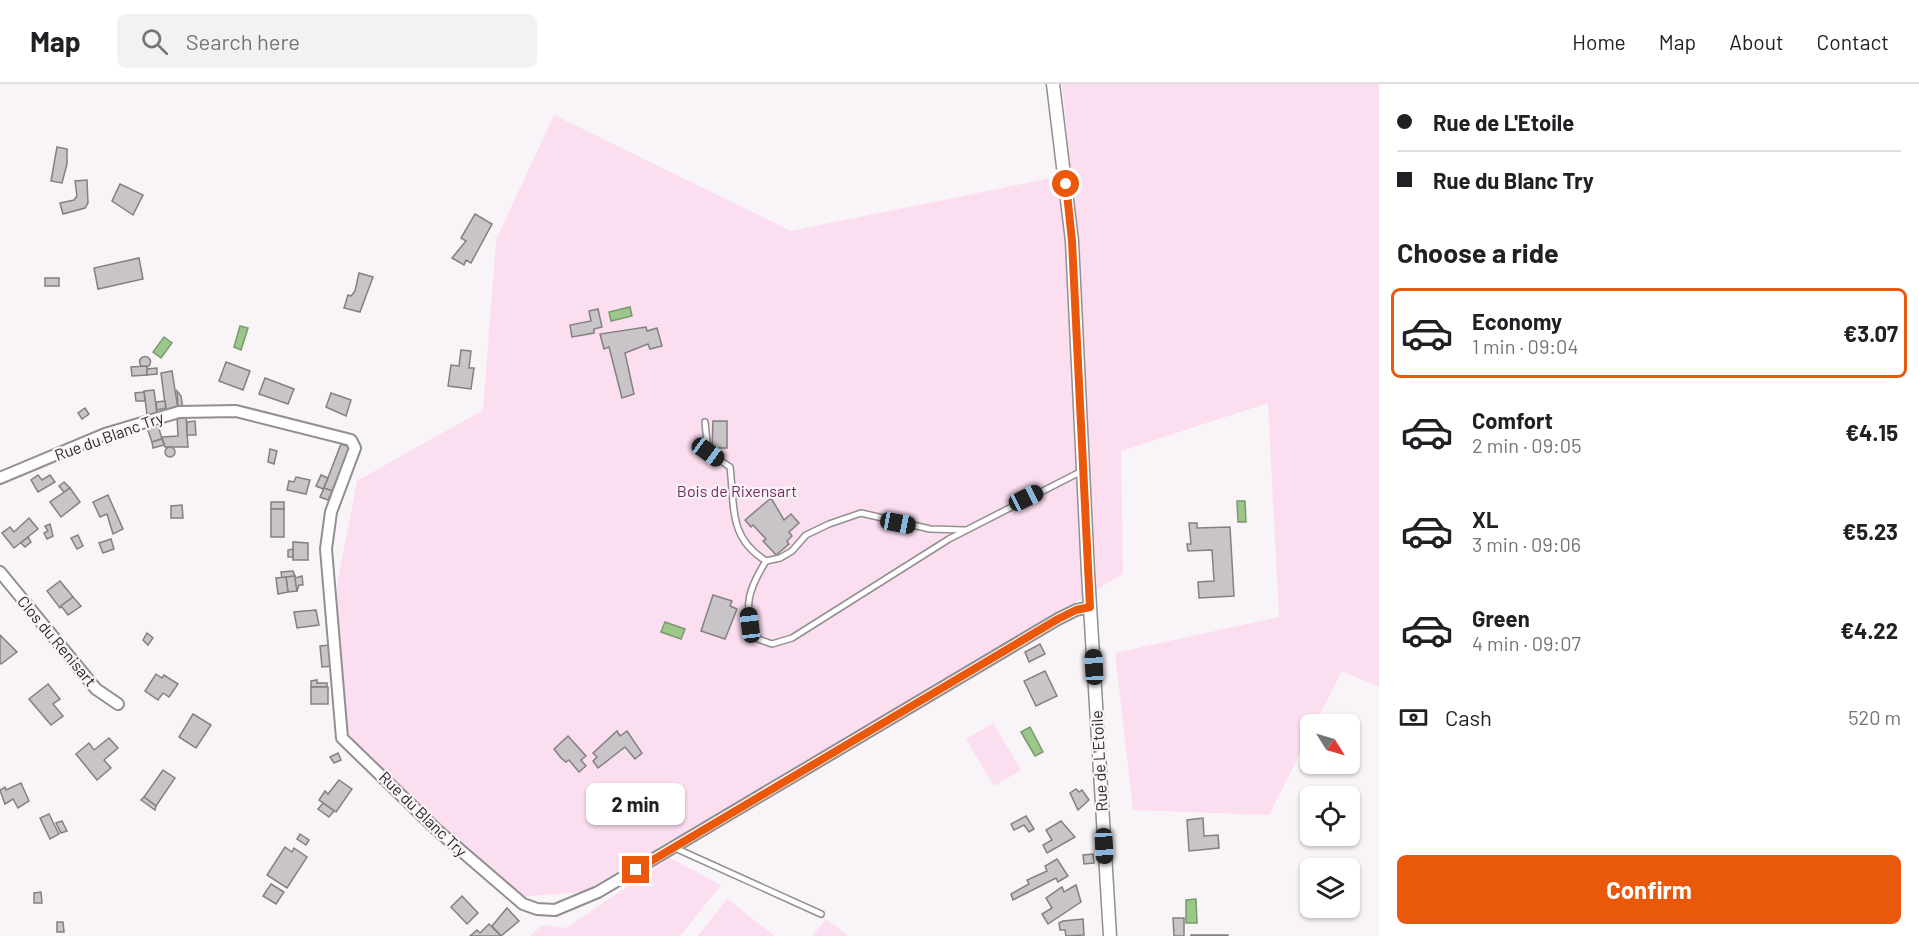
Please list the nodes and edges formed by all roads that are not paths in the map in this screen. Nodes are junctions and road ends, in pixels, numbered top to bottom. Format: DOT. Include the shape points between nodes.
graph roads {
  1 [pos="1053,84"];
  2 [pos="705,422"];
  3 [pos="1083,470"];
  4 [pos="0,478"];
  5 [pos="966,530"];
  6 [pos="766,561"];
  7 [pos="0,572"];
  8 [pos="1090,607"];
  9 [pos="118,704"];
  10 [pos="673,848"];
  11 [pos="821,914"];
  12 [pos="1110,936"];
  1 -- 3 [label="street, Rue de L'Etoile" via="1071,226"];
  2 -- 6 [label="lane" via="708,452 730,467 737,530 749,550"];
  3 -- 5 [label="lane"];
  3 -- 8 [label="street, Rue de L'Etoile"];
  4 -- 10 [label="street, Rue du Blanc Try" via="105,434 179,412 236,411 348,438 355,448 331,512 326,549 345,742 437,831 513,898 531,907 565,907"];
  5 -- 6 [label="lane" via="930,528 861,513 829,524 806,536 792,551"];
  5 -- 6 [label="lane" via="792,638 772,644 758,639 750,625 747,601 751,585"];
  7 -- 9 [label="street, Clos du Renisart" via="96,689"];
  8 -- 10 [label="street, Rue du Blanc Try" via="1058,619"];
  8 -- 12 [label="street, Rue de L'Etoile"];
  10 -- 11 [label="lane"];
}
